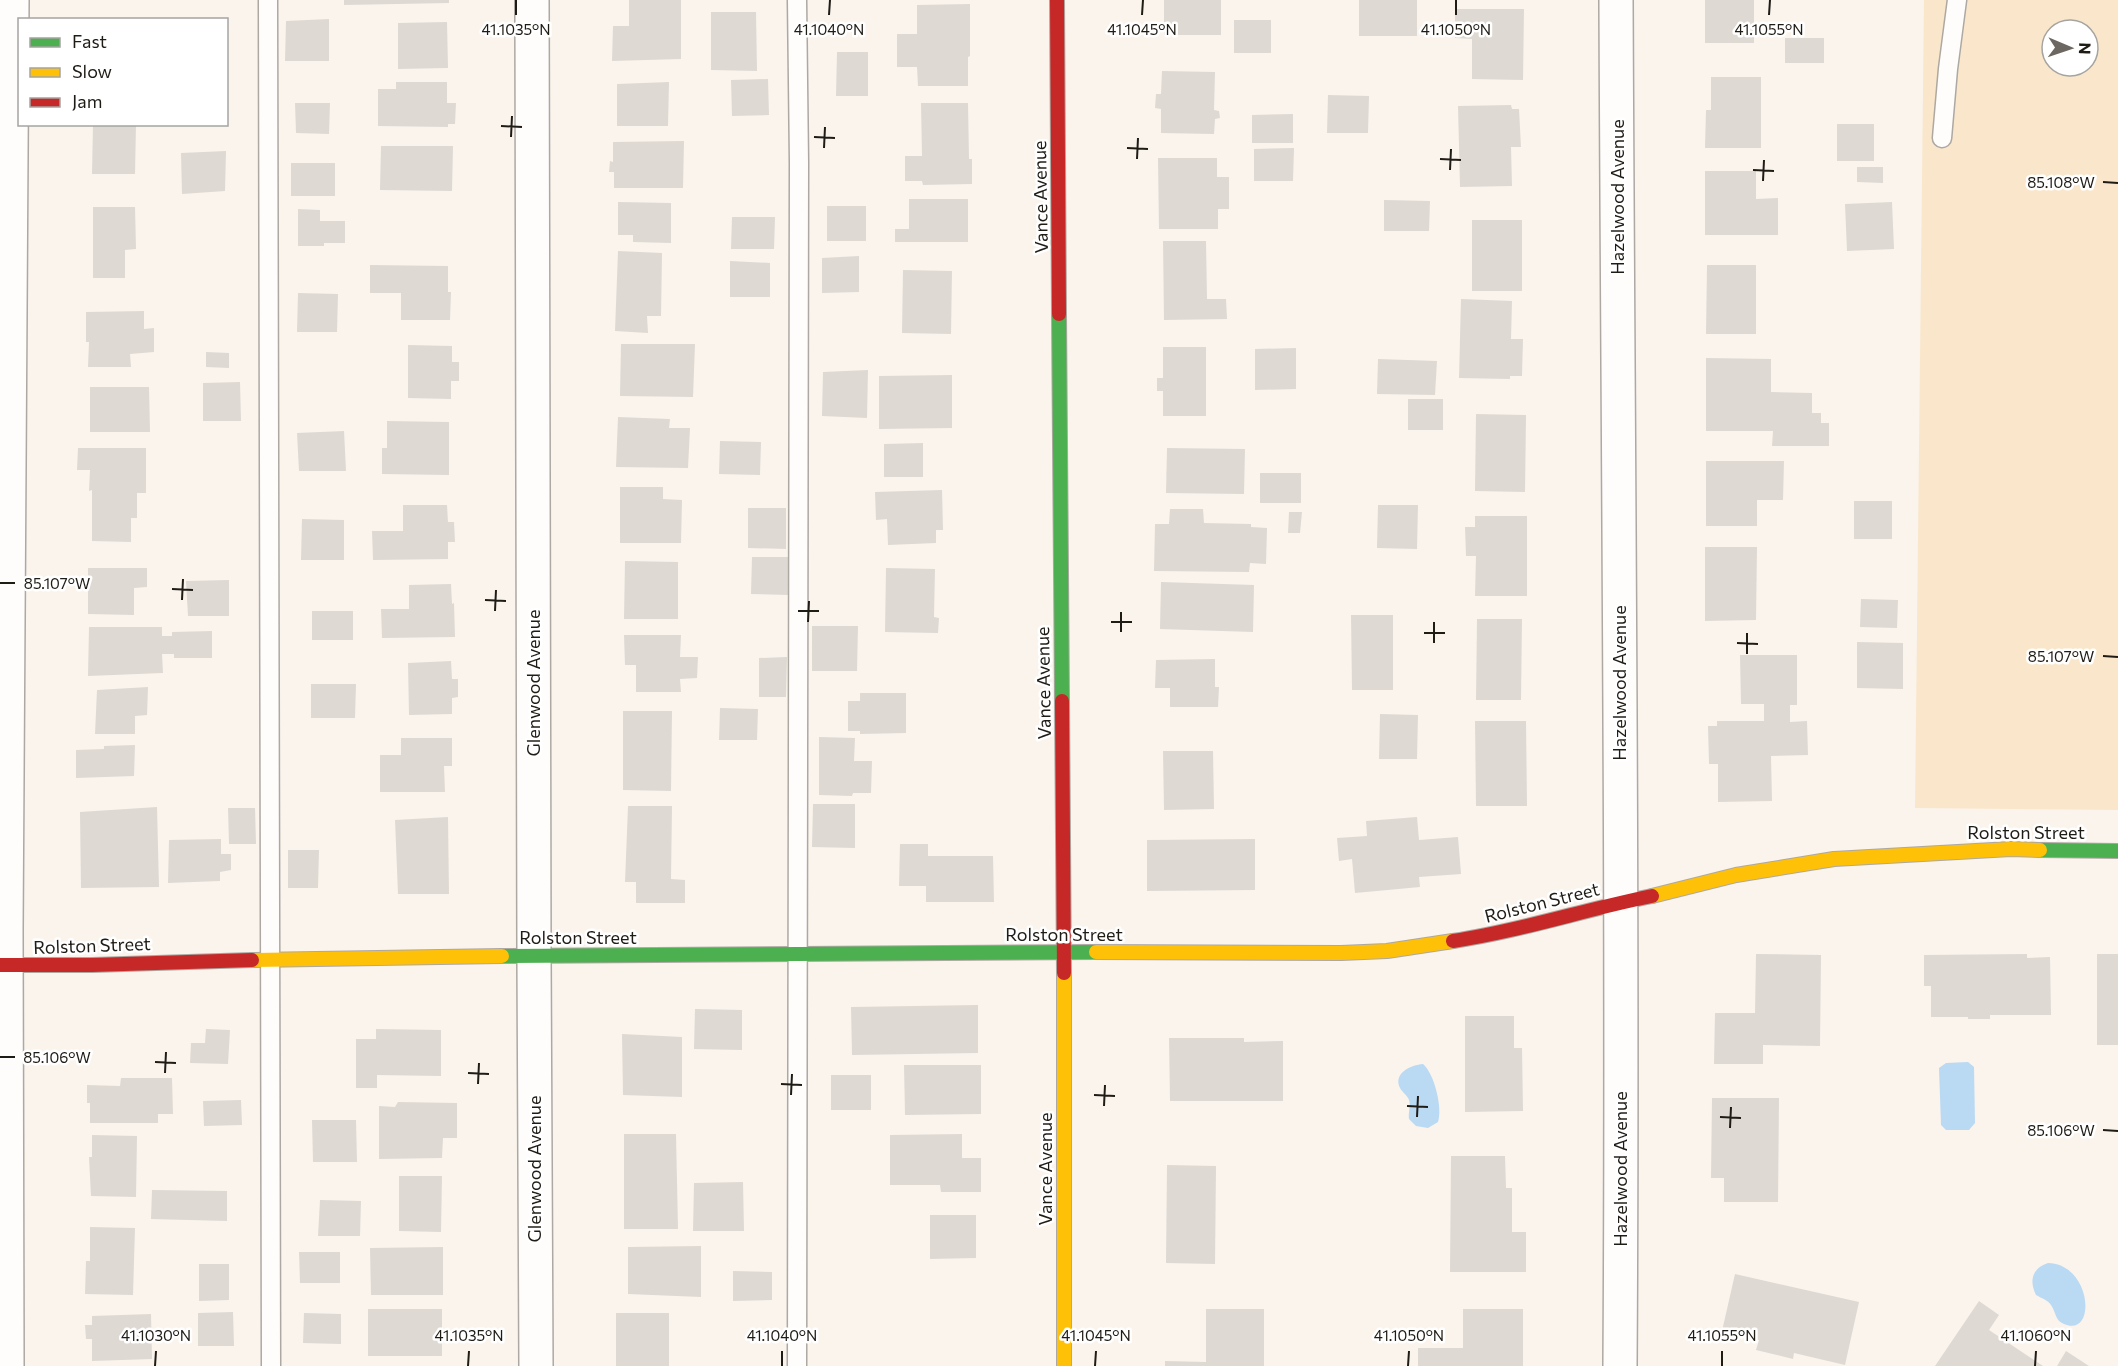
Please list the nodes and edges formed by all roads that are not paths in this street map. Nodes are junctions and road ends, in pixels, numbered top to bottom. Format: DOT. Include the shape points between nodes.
graph roads {
  1 [pos="12,0"];
  2 [pos="268,0"];
  3 [pos="532,0"];
  4 [pos="797,0"];
  5 [pos="1057,0"];
  6 [pos="1616,0"];
  7 [pos="1957,0"];
  8 [pos="1942,138"];
  9 [pos="2118,851"];
  10 [pos="1621,902"];
  11 [pos="1064,953"];
  12 [pos="798,954"];
  13 [pos="534,956"];
  14 [pos="269,958"];
  15 [pos="3,965"];
  16 [pos="7,1366"];
  17 [pos="271,1366"];
  18 [pos="536,1366"];
  19 [pos="797,1366"];
  20 [pos="1064,1366"];
  21 [pos="1620,1366"];
  1 -- 15 [label="street"];
  2 -- 14 [label="lane"];
  3 -- 13 [label="street, Glenwood Avenue"];
  4 -- 12 [label="lane"];
  5 -- 11 [label="street, Vance Avenue"];
  6 -- 10 [label="street, Hazelwood Avenue"];
  7 -- 8 [label="lane"];
  9 -- 10 [label="street, Rolston Street" via="2011,849 1834,859 1736,875"];
  10 -- 11 [label="street, Rolston Street" via="1489,936 1387,951"];
  10 -- 21 [label="street, Hazelwood Avenue"];
  11 -- 12 [label="street, Rolston Street"];
  11 -- 20 [label="street, Vance Avenue"];
  12 -- 13 [label="street, Rolston Street"];
  12 -- 19 [label="lane"];
  13 -- 14 [label="street, Rolston Street"];
  13 -- 18 [label="street, Glenwood Avenue"];
  14 -- 15 [label="street, Rolston Street"];
  14 -- 17 [label="lane"];
  15 -- 16 [label="street"];
}
